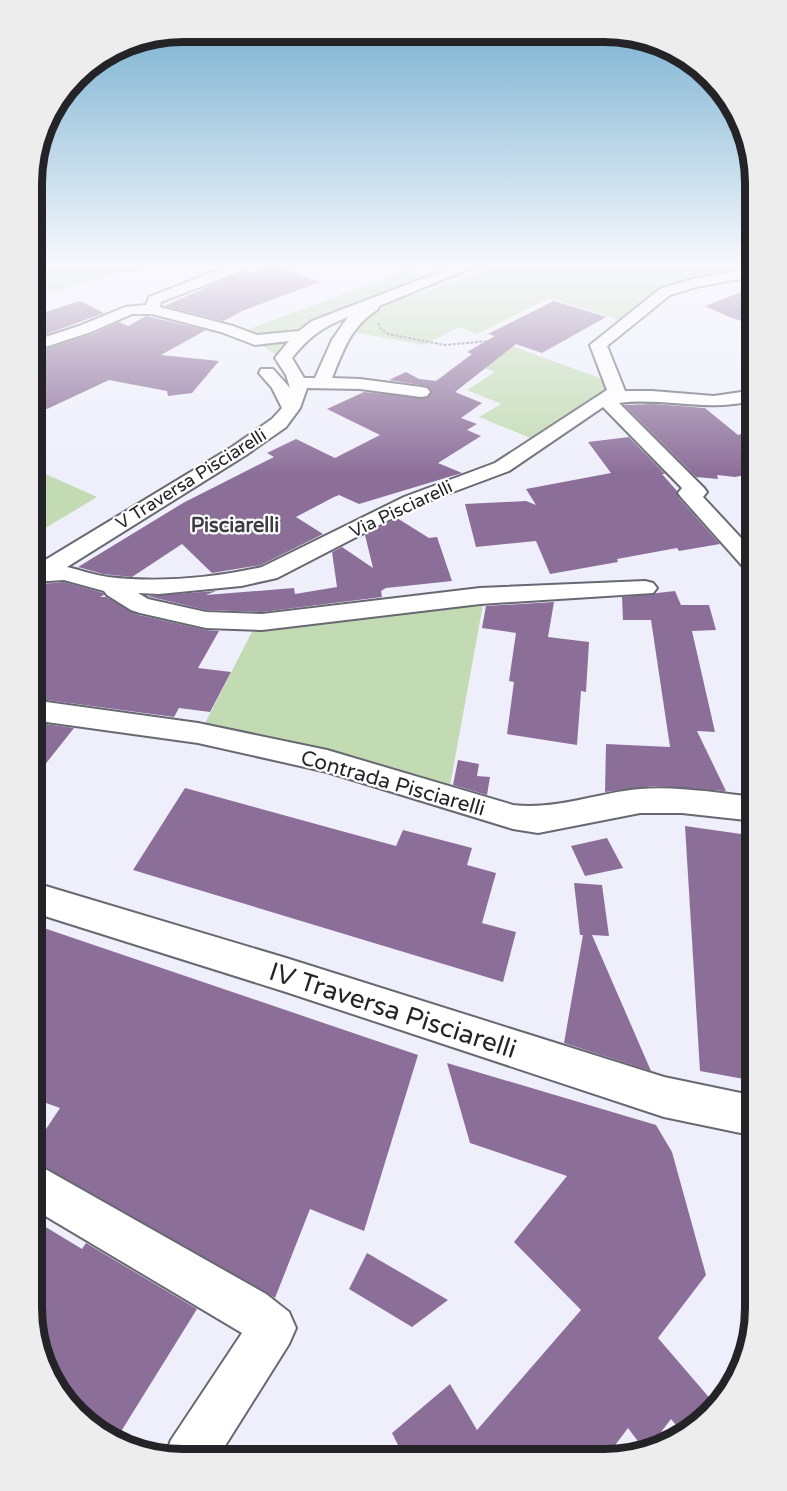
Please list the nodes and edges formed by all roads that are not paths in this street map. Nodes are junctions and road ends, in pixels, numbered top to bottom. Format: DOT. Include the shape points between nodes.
graph roads {
  1 [pos="68,335"];
  2 [pos="239,335"];
  3 [pos="303,335"];
  4 [pos="343,335"];
  5 [pos="612,335"];
  6 [pos="42,343"];
  7 [pos="267,373"];
  8 [pos="298,383"];
  9 [pos="321,383"];
  10 [pos="421,392"];
  11 [pos="745,397"];
  12 [pos="605,399"];
  13 [pos="291,408"];
  14 [pos="745,555"];
  15 [pos="42,570"];
  16 [pos="42,574"];
  17 [pos="106,584"];
  18 [pos="645,588"];
  19 [pos="42,711"];
  20 [pos="745,808"];
  21 [pos="42,900"];
  22 [pos="745,1114"];
  23 [pos="42,1191"];
  24 [pos="195,1449"];
  1 -- 6 [label="street"];
  2 -- 3 [label="street" via="248,339"];
  3 -- 8 [label="street" via="283,358"];
  4 -- 9 [label="street"];
  5 -- 12 [label="street" via="598,345 616,391"];
  7 -- 13 [label="street" via="280,386"];
  8 -- 9 [label="street"];
  8 -- 13 [label="street, V Traversa Pisciarelli"];
  9 -- 10 [label="street"];
  11 -- 12 [label="street, Via Pisciarelli" via="717,403 633,396"];
  12 -- 14 [label="street" via="697,492 688,494"];
  12 -- 17 [label="street, Via Pisciarelli" via="502,467 411,501 269,573 159,587"];
  13 -- 15 [label="street, V Traversa Pisciarelli" via="279,423 239,452"];
  16 -- 17 [label="street, Via Pisciarelli" via="64,573"];
  17 -- 18 [label="street" via="140,605 206,620 262,622 480,596"];
  19 -- 20 [label="street, Contrada Pisciarelli" via="198,733 327,761 513,817 538,820 640,801"];
  21 -- 22 [label="street, IV Traversa Pisciarelli" via="664,1097"];
  23 -- 24 [label="street" via="250,1310 273,1328"];
}
